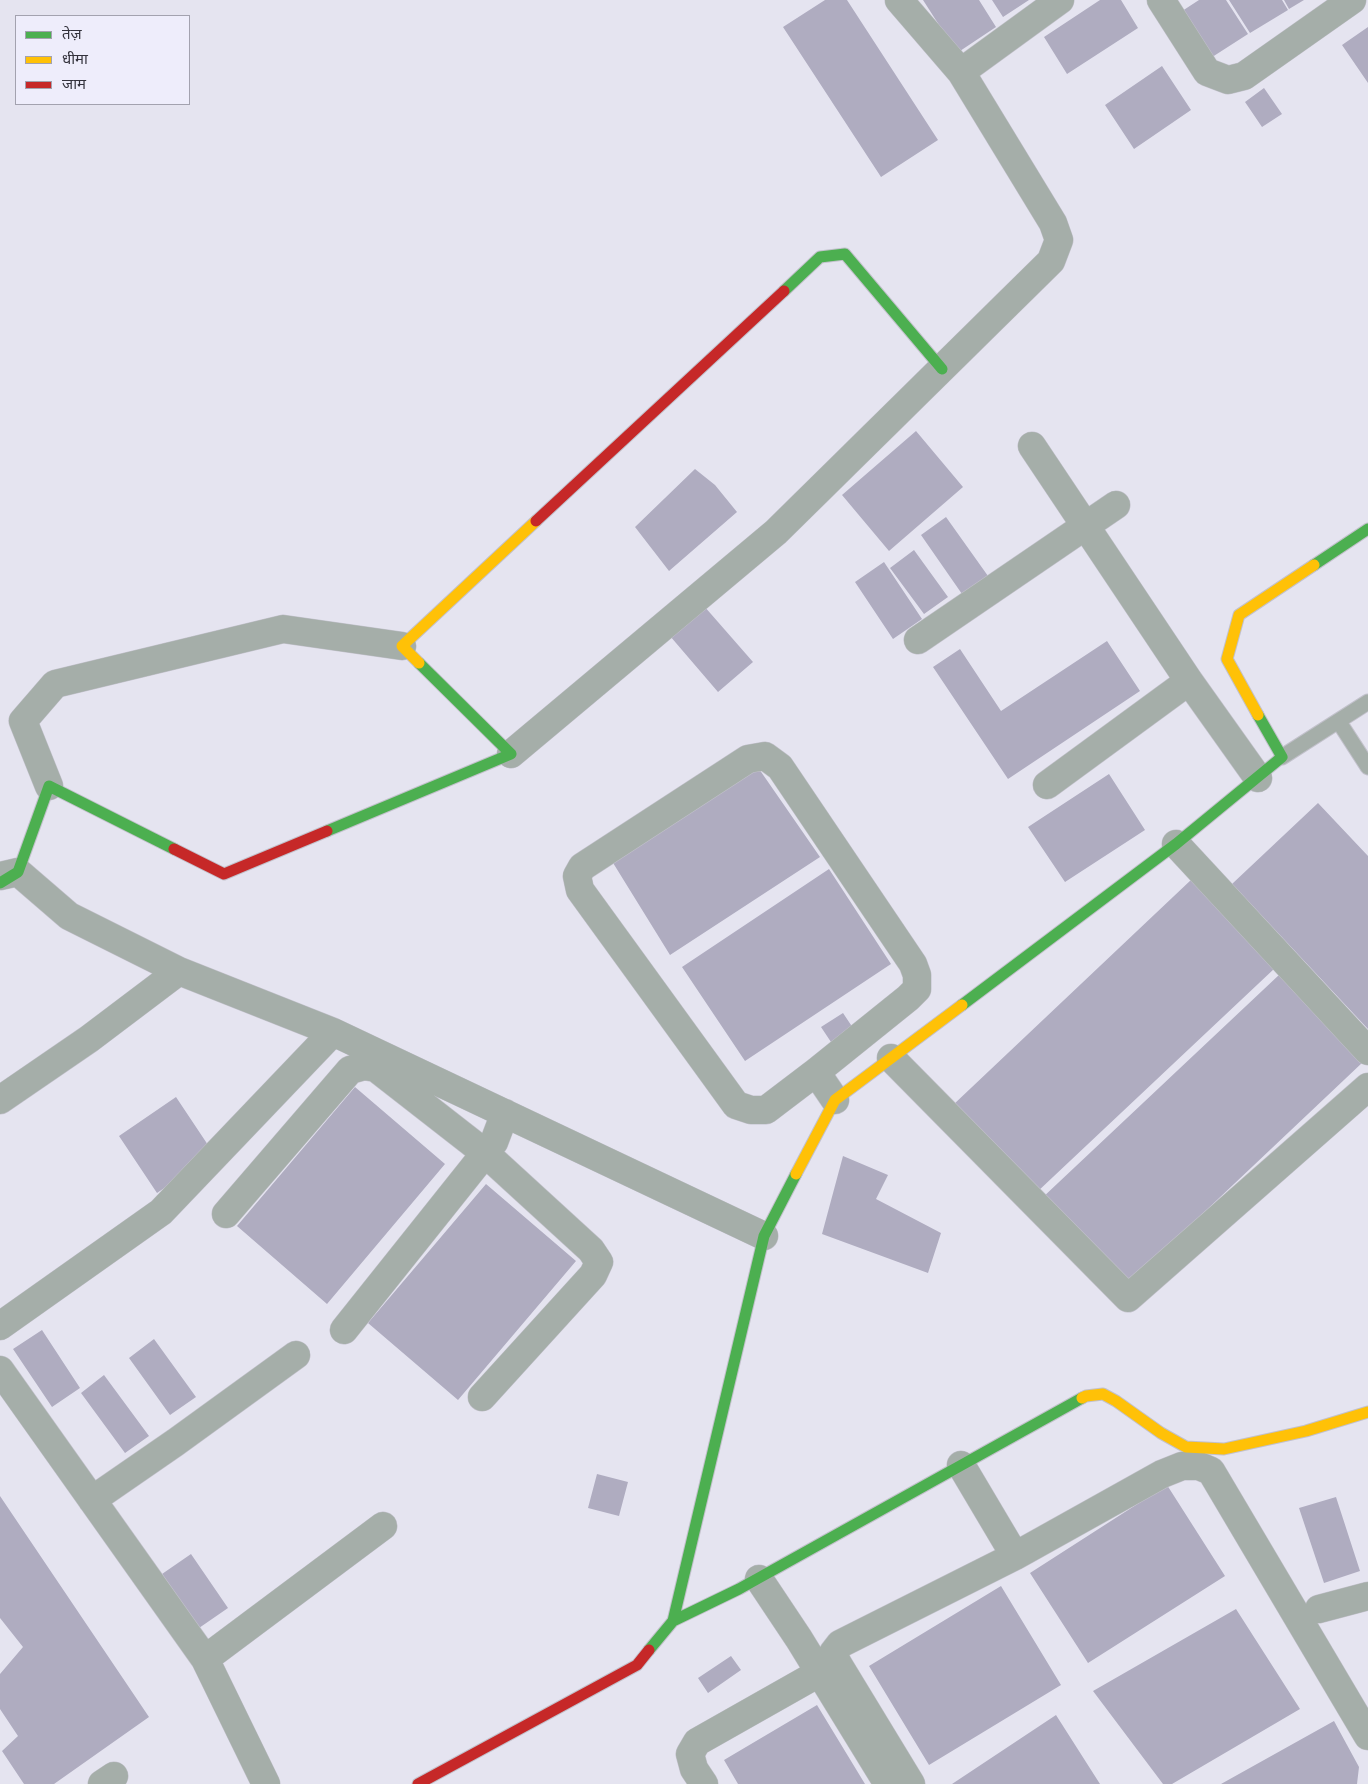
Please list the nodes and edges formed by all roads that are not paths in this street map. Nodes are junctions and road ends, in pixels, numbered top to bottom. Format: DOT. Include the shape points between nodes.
graph roads {
  1 [pos="899,0"];
  2 [pos="1060,0"];
  3 [pos="1161,0"];
  4 [pos="1352,0"];
  5 [pos="961,72"];
  6 [pos="942,369"];
  7 [pos="1032,446"];
  8 [pos="1116,505"];
  9 [pos="1086,525"];
  10 [pos="1368,529"];
  11 [pos="918,640"];
  12 [pos="402,646"];
  13 [pos="1189,681"];
  14 [pos="1368,702"];
  15 [pos="1339,722"];
  16 [pos="511,754"];
  17 [pos="1282,758"];
  18 [pos="1368,767"];
  19 [pos="1258,778"];
  20 [pos="1047,785"];
  21 [pos="49,786"];
  22 [pos="1176,844"];
  23 [pos="6,877"];
  24 [pos="179,971"];
  25 [pos="333,1032"];
  26 [pos="1368,1051"];
  27 [pos="891,1058"];
  28 [pos="816,1072"];
  29 [pos="1368,1087"];
  30 [pos="0,1100"];
  31 [pos="835,1100"];
  32 [pos="505,1113"];
  33 [pos="485,1153"];
  34 [pos="226,1214"];
  35 [pos="764,1236"];
  36 [pos="0,1326"];
  37 [pos="344,1330"];
  38 [pos="296,1354"];
  39 [pos="0,1370"];
  40 [pos="482,1397"];
  41 [pos="1368,1412"];
  42 [pos="961,1466"];
  43 [pos="92,1500"];
  44 [pos="383,1526"];
  45 [pos="1014,1556"];
  46 [pos="759,1579"];
  47 [pos="1368,1596"];
  48 [pos="1319,1609"];
  49 [pos="673,1621"];
  50 [pos="205,1659"];
  51 [pos="819,1672"];
  52 [pos="1368,1736"];
  53 [pos="266,1784"];
  54 [pos="418,1784"];
  55 [pos="704,1784"];
  56 [pos="888,1784"];
  57 [pos="911,1784"];
  1 -- 5 [label="street"];
  2 -- 5 [label="street"];
  3 -- 4 [label="street" via="1207,72 1228,80 1244,76"];
  5 -- 6 [label="street" via="1053,223 1059,240 1051,261"];
  6 -- 12 [label="street" via="845,254 820,257"];
  6 -- 16 [label="street" via="776,532"];
  7 -- 9 [label="street"];
  8 -- 9 [label="street"];
  9 -- 11 [label="street"];
  9 -- 13 [label="street"];
  10 -- 17 [label="street" via="1239,615 1227,658"];
  12 -- 16 [label="street"];
  12 -- 21 [label="street" via="283,630 55,684 23,721"];
  13 -- 19 [label="street"];
  13 -- 20 [label="street"];
  14 -- 15 [label="lane"];
  15 -- 17 [label="lane"];
  15 -- 18 [label="lane"];
  16 -- 21 [label="street" via="224,874"];
  17 -- 19 [label="street"];
  19 -- 22 [label="street"];
  21 -- 23 [label="street"];
  22 -- 26 [label="street"];
  22 -- 27 [label="street"];
  23 -- 24 [label="street" via="69,916"];
  24 -- 25 [label="street"];
  24 -- 30 [label="street"];
  25 -- 32 [label="street"];
  25 -- 36 [label="street" via="161,1212"];
  27 -- 29 [label="street" via="1128,1298"];
  27 -- 31 [label="street"];
  28 -- 28 [label="street" via="766,1110 750,1110 736,1105 580,890 577,876 582,867 748,759 765,756 780,768 913,964 917,975 917,989 908,998"];
  28 -- 31 [label="street"];
  31 -- 35 [label="street"];
  32 -- 33 [label="street" via="494,1142"];
  32 -- 35 [label="street"];
  33 -- 34 [label="street" via="376,1068 364,1066 350,1070"];
  33 -- 37 [label="street"];
  33 -- 40 [label="street" via="591,1250 599,1262 593,1275"];
  35 -- 49 [label="street"];
  38 -- 43 [label="street"];
  39 -- 43 [label="street"];
  41 -- 42 [label="street" via="1306,1431 1224,1449 1186,1447 1103,1394 1086,1396"];
  42 -- 45 [label="street"];
  42 -- 46 [label="street"];
  43 -- 50 [label="street"];
  44 -- 50 [label="street"];
  45 -- 52 [label="street" via="1162,1474 1182,1466 1199,1466 1211,1471"];
  45 -- 57 [label="street" via="840,1644 833,1653"];
  46 -- 49 [label="street"];
  46 -- 51 [label="street"];
  47 -- 48 [label="street"];
  49 -- 54 [label="street" via="637,1665"];
  50 -- 53 [label="street"];
  51 -- 55 [label="street" via="697,1742 690,1754 694,1769"];
  51 -- 56 [label="street"];
}
